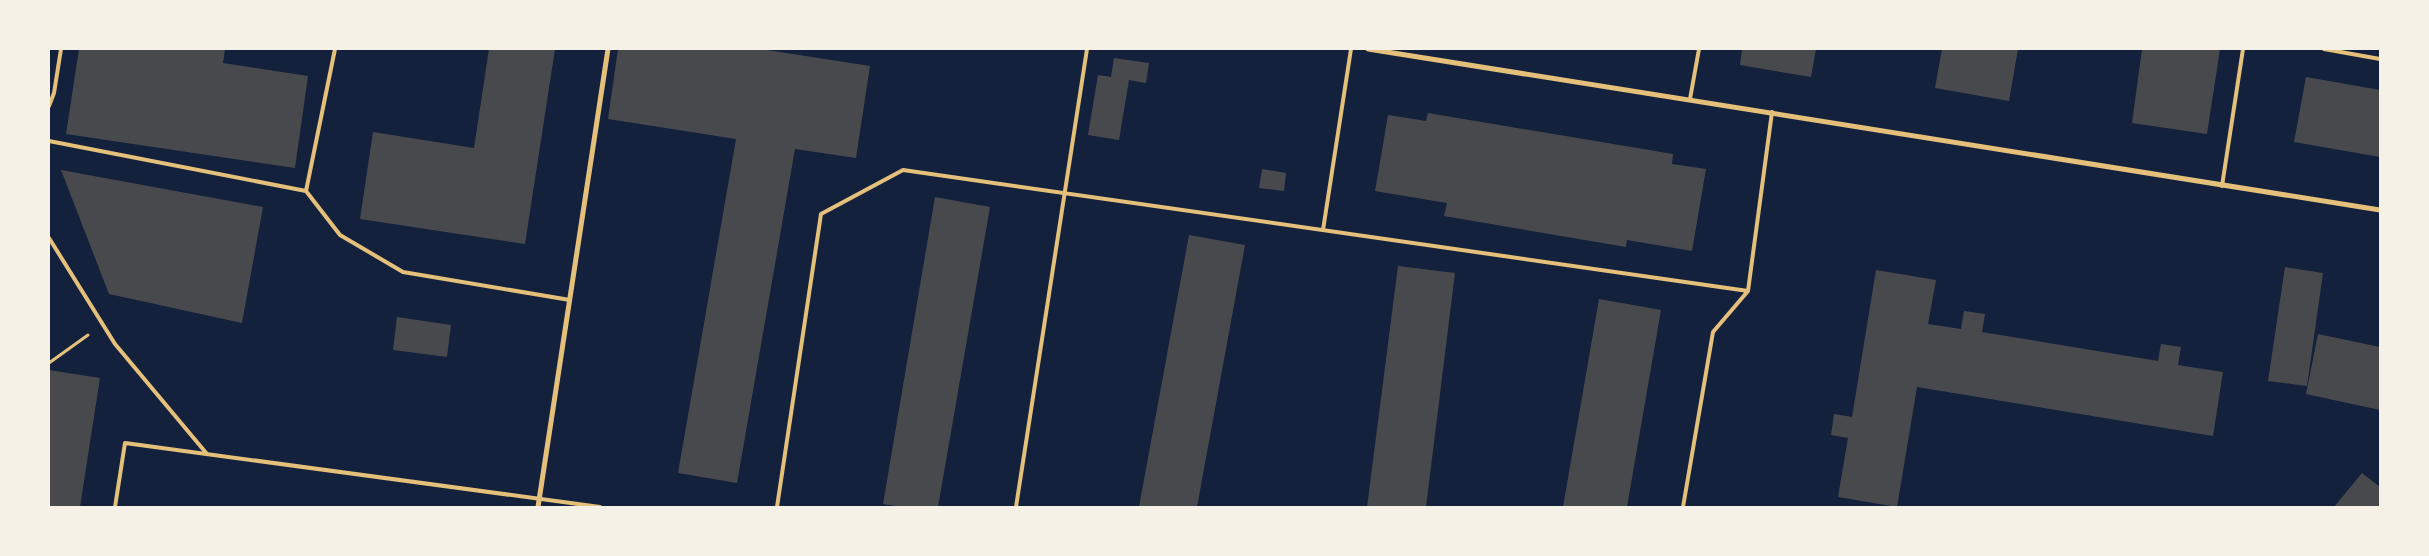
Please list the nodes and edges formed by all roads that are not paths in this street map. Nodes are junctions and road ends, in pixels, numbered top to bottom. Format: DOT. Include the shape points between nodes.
graph roads {
  1 [pos="61,49"];
  2 [pos="335,49"];
  3 [pos="608,49"];
  4 [pos="1087,49"];
  5 [pos="1351,49"];
  6 [pos="1368,49"];
  7 [pos="1699,49"];
  8 [pos="2243,49"];
  9 [pos="2324,49"];
  10 [pos="2380,59"];
  11 [pos="1690,99"];
  12 [pos="49,106"];
  13 [pos="1772,112"];
  14 [pos="49,141"];
  15 [pos="2222,186"];
  16 [pos="306,191"];
  17 [pos="1065,193"];
  18 [pos="2380,210"];
  19 [pos="1323,230"];
  20 [pos="49,238"];
  21 [pos="1748,291"];
  22 [pos="570,300"];
  23 [pos="207,454"];
  24 [pos="539,498"];
  25 [pos="115,507"];
  26 [pos="538,507"];
  27 [pos="600,507"];
  28 [pos="777,507"];
  29 [pos="1016,507"];
  30 [pos="1683,507"];
  1 -- 12 [label="lane"];
  2 -- 16 [label="lane"];
  3 -- 22 [label="street"];
  4 -- 17 [label="lane"];
  5 -- 19 [label="lane"];
  6 -- 11 [label="street"];
  7 -- 11 [label="lane"];
  8 -- 15 [label="lane"];
  9 -- 10 [label="lane"];
  11 -- 13 [label="street"];
  13 -- 15 [label="street"];
  13 -- 21 [label="lane"];
  14 -- 16 [label="lane"];
  15 -- 18 [label="street"];
  16 -- 22 [label="lane" via="340,235 403,272"];
  17 -- 19 [label="lane"];
  17 -- 28 [label="lane" via="903,170 821,214"];
  17 -- 29 [label="lane"];
  19 -- 21 [label="lane"];
  20 -- 23 [label="lane" via="114,344"];
  21 -- 30 [label="lane" via="1713,332"];
  22 -- 24 [label="street"];
  23 -- 24 [label="lane"];
  23 -- 25 [label="lane" via="125,443"];
  24 -- 26 [label="street"];
  24 -- 27 [label="lane"];
}
